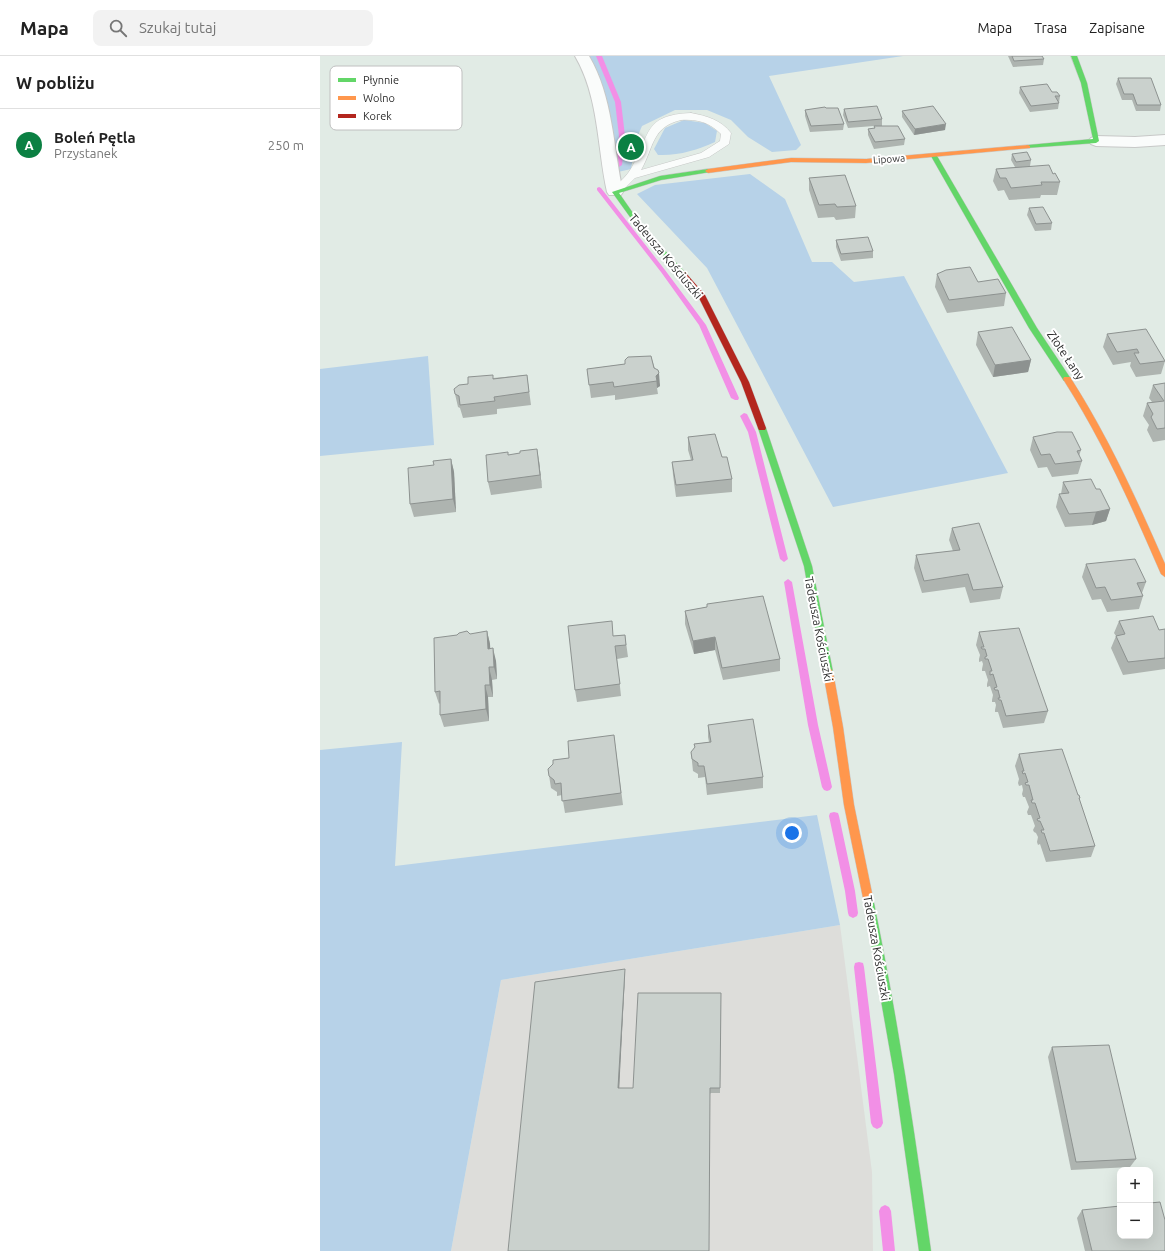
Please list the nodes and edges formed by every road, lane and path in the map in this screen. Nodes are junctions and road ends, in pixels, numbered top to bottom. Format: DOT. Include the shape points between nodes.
graph roads {
  1 [pos="582,56"];
  2 [pos="1074,56"];
  3 [pos="1165,140"];
  4 [pos="1096,141"];
  5 [pos="934,156"];
  6 [pos="633,175"];
  7 [pos="615,192"];
  8 [pos="1165,574"];
  9 [pos="925,1251"];
  1 -- 7 [label="street, Tadeusza Kościuszki" via="592,73 603,114 608,160"];
  2 -- 4 [label="street" via="1084,82"];
  3 -- 4 [label="street, Lipowa"];
  4 -- 5 [label="street, Lipowa"];
  5 -- 7 [label="street, Lipowa" via="866,161 791,160 660,178"];
  5 -- 8 [label="street, Złote Łany" via="1033,328 1087,408 1128,489"];
  6 -- 6 [label="lane" via="705,155 725,142 726,133 722,127 701,118 682,117 665,122 651,134"];
  6 -- 7 [label="lane"];
  7 -- 9 [label="street, Tadeusza Kościuszki" via="704,302 755,407 808,566 838,727 849,805 877,942"];
}
